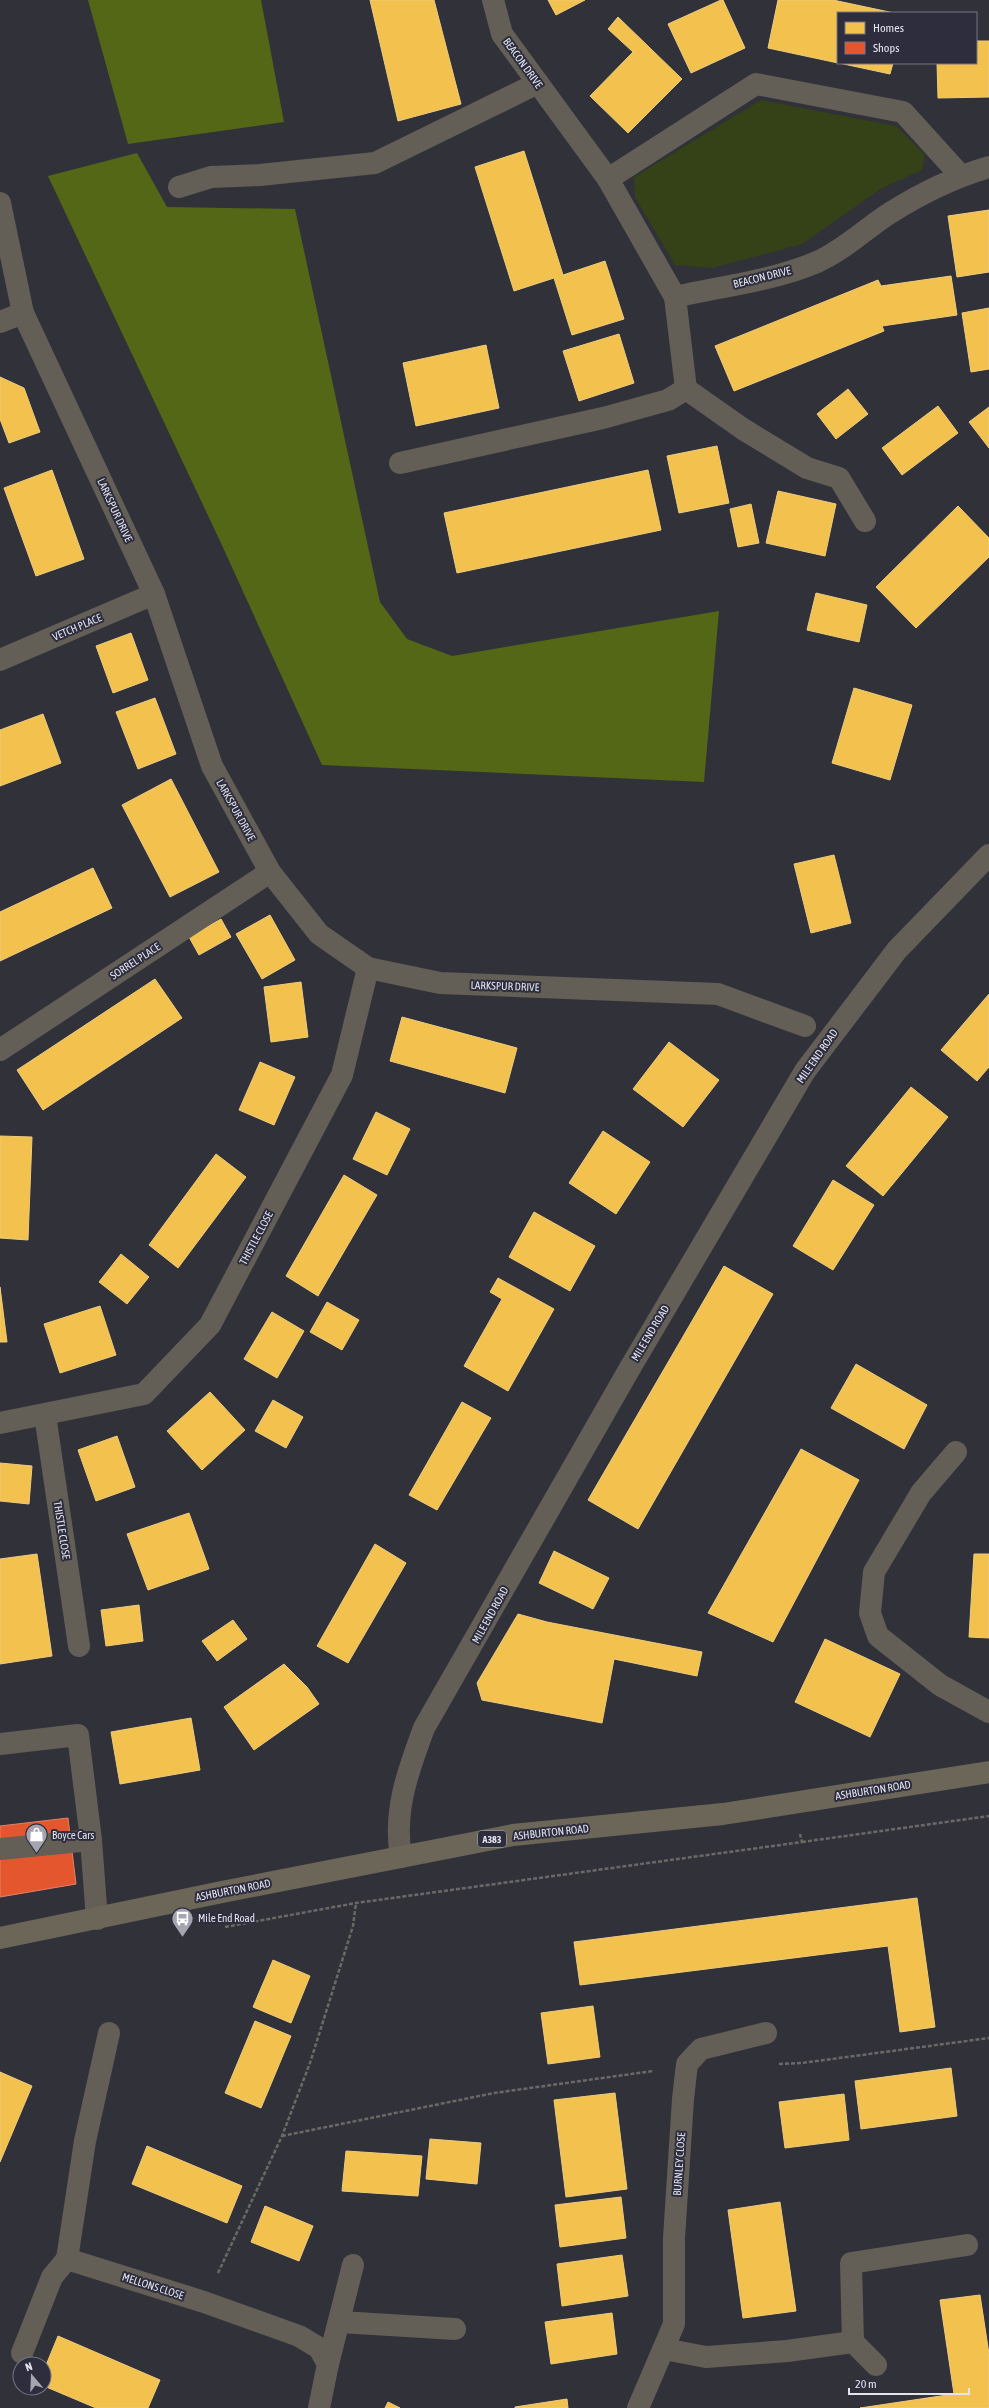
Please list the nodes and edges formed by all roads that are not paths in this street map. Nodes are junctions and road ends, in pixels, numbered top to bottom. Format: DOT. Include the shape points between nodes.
graph roads {
  1 [pos="493,0"];
  2 [pos="538,83"];
  3 [pos="989,167"];
  4 [pos="961,176"];
  5 [pos="608,179"];
  6 [pos="179,187"];
  7 [pos="0,203"];
  8 [pos="675,297"];
  9 [pos="23,313"];
  10 [pos="0,322"];
  11 [pos="686,389"];
  12 [pos="400,463"];
  13 [pos="865,521"];
  14 [pos="154,594"];
  15 [pos="0,660"];
  16 [pos="989,856"];
  17 [pos="270,872"];
  18 [pos="368,968"];
  19 [pos="805,1026"];
  20 [pos="0,1050"];
  21 [pos="45,1415"];
  22 [pos="0,1423"];
  23 [pos="956,1452"];
  24 [pos="79,1646"];
  25 [pos="989,1712"];
  26 [pos="0,1744"];
  27 [pos="989,1772"];
  28 [pos="91,1840"];
  29 [pos="0,1849"];
  30 [pos="401,1857"];
  31 [pos="97,1918"];
  32 [pos="0,1938"];
  33 [pos="109,2033"];
  34 [pos="766,2033"];
  35 [pos="967,2245"];
  36 [pos="67,2259"];
  37 [pos="353,2264"];
  38 [pos="340,2322"];
  39 [pos="455,2329"];
  40 [pos="853,2342"];
  41 [pos="664,2349"];
  42 [pos="22,2353"];
  43 [pos="328,2364"];
  44 [pos="876,2365"];
  45 [pos="319,2408"];
  46 [pos="638,2408"];
  1 -- 2 [label="street, BEACON DRIVE" via="502,34"];
  2 -- 5 [label="street, BEACON DRIVE"];
  2 -- 6 [label="street" via="375,163 260,175 212,177"];
  3 -- 4 [label="street, BEACON DRIVE"];
  4 -- 5 [label="street" via="903,112 756,84"];
  4 -- 8 [label="street, BEACON DRIVE" via="890,213 854,241 817,262 769,278"];
  5 -- 8 [label="street, BEACON DRIVE"];
  7 -- 9 [label="street, LARKSPUR DRIVE"];
  8 -- 11 [label="street"];
  9 -- 10 [label="street"];
  9 -- 14 [label="street, LARKSPUR DRIVE"];
  11 -- 12 [label="street" via="668,400 603,418"];
  11 -- 13 [label="street" via="743,429 807,468 838,478"];
  14 -- 15 [label="street, VETCH PLACE"];
  14 -- 17 [label="street, LARKSPUR DRIVE" via="212,766"];
  16 -- 30 [label="street, MILE END ROAD" via="897,950 810,1065 638,1354 424,1728 405,1780 397,1835"];
  17 -- 18 [label="street, LARKSPUR DRIVE" via="319,934"];
  17 -- 20 [label="street, SORREL PLACE"];
  18 -- 19 [label="street, LARKSPUR DRIVE" via="440,983 718,994"];
  18 -- 21 [label="street, THISTLE CLOSE" via="342,1075 210,1325 144,1394"];
  21 -- 22 [label="street, THISTLE CLOSE"];
  21 -- 24 [label="street, THISTLE CLOSE"];
  23 -- 25 [label="street" via="921,1493 874,1572 870,1613 878,1636 940,1685"];
  26 -- 28 [label="street" via="78,1735"];
  27 -- 30 [label="main road, ASHBURTON ROAD / A383" via="723,1814 513,1835"];
  28 -- 29 [label="street"];
  28 -- 31 [label="street"];
  30 -- 31 [label="main road, ASHBURTON ROAD / A383"];
  31 -- 32 [label="main road, ASHBURTON ROAD / A383"];
  33 -- 36 [label="street" via="85,2141"];
  34 -- 41 [label="street, BURNLEY CLOSE" via="701,2049 687,2064 674,2238 674,2324"];
  35 -- 40 [label="street" via="851,2263"];
  36 -- 42 [label="street" via="52,2277"];
  36 -- 43 [label="street, MELLONS CLOSE" via="204,2302 299,2336 319,2348"];
  37 -- 38 [label="street"];
  38 -- 39 [label="street"];
  38 -- 43 [label="street"];
  40 -- 41 [label="street" via="787,2351 706,2357"];
  40 -- 44 [label="street"];
  41 -- 46 [label="street, BURNLEY CLOSE"];
  43 -- 45 [label="street"];
}
